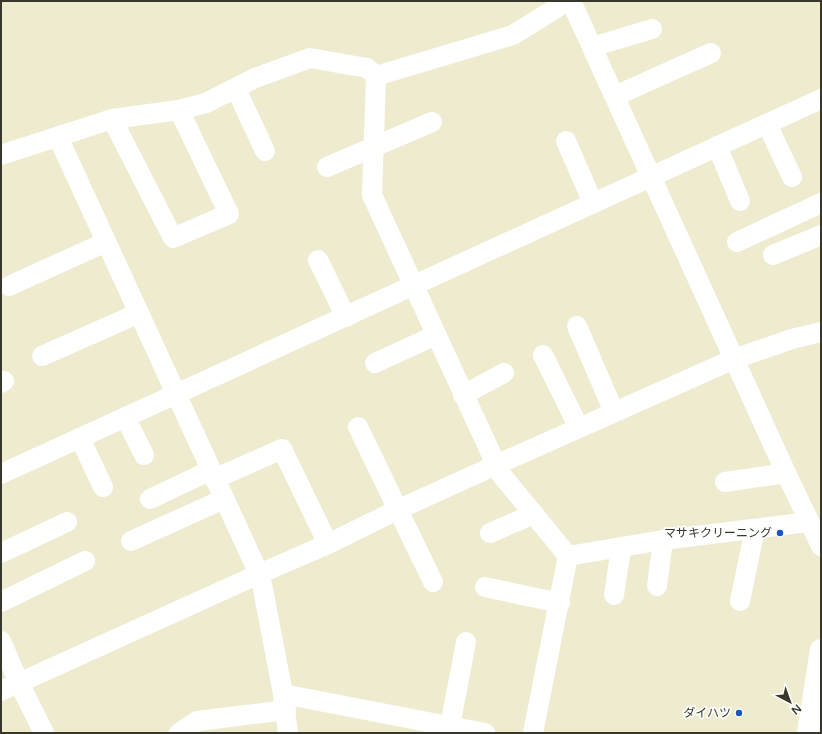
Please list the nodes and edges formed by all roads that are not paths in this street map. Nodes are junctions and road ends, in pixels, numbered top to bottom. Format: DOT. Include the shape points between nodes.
graph roads {
  1 [pos="564,1"];
  2 [pos="571,1"];
  3 [pos="652,29"];
  4 [pos="592,47"];
  5 [pos="711,53"];
  6 [pos="376,76"];
  7 [pos="236,89"];
  8 [pos="615,96"];
  9 [pos="821,99"];
  10 [pos="180,110"];
  11 [pos="112,119"];
  12 [pos="432,122"];
  13 [pos="767,124"];
  14 [pos="58,137"];
  15 [pos="566,141"];
  16 [pos="717,146"];
  17 [pos="373,147"];
  18 [pos="264,151"];
  19 [pos="1,156"];
  20 [pos="327,167"];
  21 [pos="651,176"];
  22 [pos="792,177"];
  23 [pos="740,201"];
  24 [pos="593,203"];
  25 [pos="821,203"];
  26 [pos="821,235"];
  27 [pos="106,242"];
  28 [pos="737,242"];
  29 [pos="773,255"];
  30 [pos="318,260"];
  31 [pos="9,286"];
  32 [pos="413,286"];
  33 [pos="139,313"];
  34 [pos="346,317"];
  35 [pos="577,326"];
  36 [pos="821,332"];
  37 [pos="436,335"];
  38 [pos="543,355"];
  39 [pos="42,356"];
  40 [pos="734,359"];
  41 [pos="375,362"];
  42 [pos="504,373"];
  43 [pos="177,394"];
  44 [pos="463,395"];
  45 [pos="614,412"];
  46 [pos="125,417"];
  47 [pos="358,427"];
  48 [pos="578,428"];
  49 [pos="80,438"];
  50 [pos="144,455"];
  51 [pos="496,465"];
  52 [pos="786,473"];
  53 [pos="1,474"];
  54 [pos="213,475"];
  55 [pos="725,482"];
  56 [pos="103,487"];
  57 [pos="150,499"];
  58 [pos="224,499"];
  59 [pos="397,510"];
  60 [pos="534,514"];
  61 [pos="67,522"];
  62 [pos="808,522"];
  63 [pos="755,529"];
  64 [pos="490,533"];
  65 [pos="663,540"];
  66 [pos="131,541"];
  67 [pos="328,544"];
  68 [pos="821,546"];
  69 [pos="621,548"];
  70 [pos="1,553"];
  71 [pos="568,556"];
  72 [pos="84,561"];
  73 [pos="259,574"];
  74 [pos="433,582"];
  75 [pos="657,586"];
  76 [pos="485,587"];
  77 [pos="614,595"];
  78 [pos="740,601"];
  79 [pos="1,602"];
  80 [pos="560,603"];
  81 [pos="1,641"];
  82 [pos="466,642"];
  83 [pos="821,650"];
  84 [pos="19,683"];
  85 [pos="1,691"];
  86 [pos="285,702"];
  87 [pos="450,726"];
  88 [pos="44,733"];
  89 [pos="179,733"];
  90 [pos="288,733"];
  91 [pos="485,733"];
  92 [pos="532,733"];
  93 [pos="808,733"];
  1 -- 6 [label="street" via="513,35"];
  2 -- 4 [label="street"];
  3 -- 4 [label="street"];
  4 -- 8 [label="street"];
  5 -- 8 [label="street"];
  6 -- 7 [label="street" via="367,68 310,58 255,78"];
  6 -- 17 [label="street"];
  7 -- 10 [label="street"];
  7 -- 18 [label="street"];
  8 -- 21 [label="street"];
  9 -- 13 [label="street"];
  10 -- 11 [label="street"];
  10 -- 11 [label="street" via="230,214 172,238"];
  11 -- 14 [label="street"];
  12 -- 17 [label="street"];
  13 -- 16 [label="street"];
  13 -- 22 [label="street"];
  14 -- 19 [label="street"];
  14 -- 27 [label="street"];
  15 -- 24 [label="street"];
  16 -- 21 [label="street"];
  16 -- 23 [label="street"];
  17 -- 20 [label="street"];
  17 -- 32 [label="street" via="372,195"];
  21 -- 24 [label="street"];
  21 -- 40 [label="street"];
  24 -- 32 [label="street"];
  25 -- 28 [label="street"];
  26 -- 29 [label="street"];
  27 -- 31 [label="street"];
  27 -- 33 [label="street"];
  30 -- 34 [label="street"];
  32 -- 34 [label="street"];
  32 -- 37 [label="street"];
  33 -- 39 [label="street"];
  33 -- 43 [label="street"];
  34 -- 43 [label="street"];
  35 -- 45 [label="street"];
  36 -- 40 [label="street"];
  37 -- 41 [label="street"];
  37 -- 44 [label="street"];
  38 -- 48 [label="street"];
  40 -- 45 [label="street"];
  40 -- 52 [label="street"];
  42 -- 44 [label="street"];
  43 -- 46 [label="street"];
  43 -- 54 [label="street"];
  44 -- 51 [label="street"];
  45 -- 48 [label="street"];
  46 -- 49 [label="street"];
  46 -- 50 [label="street"];
  47 -- 59 [label="street"];
  48 -- 51 [label="street"];
  49 -- 53 [label="street"];
  49 -- 56 [label="street"];
  51 -- 59 [label="street"];
  51 -- 60 [label="street"];
  52 -- 55 [label="street"];
  52 -- 62 [label="street"];
  54 -- 57 [label="street"];
  54 -- 58 [label="street"];
  54 -- 67 [label="street" via="282,449"];
  58 -- 66 [label="street"];
  58 -- 73 [label="street"];
  59 -- 67 [label="street"];
  59 -- 74 [label="street"];
  60 -- 64 [label="street"];
  60 -- 71 [label="street"];
  61 -- 70 [label="street"];
  62 -- 63 [label="street"];
  62 -- 68 [label="street"];
  63 -- 65 [label="street"];
  63 -- 78 [label="street"];
  65 -- 69 [label="street"];
  65 -- 75 [label="street"];
  67 -- 73 [label="street"];
  69 -- 71 [label="street"];
  69 -- 77 [label="street"];
  71 -- 80 [label="street"];
  72 -- 79 [label="street"];
  73 -- 84 [label="street"];
  73 -- 86 [label="street"];
  76 -- 80 [label="street"];
  80 -- 92 [label="street"];
  81 -- 84 [label="street"];
  82 -- 87 [label="street"];
  83 -- 93 [label="highway"];
  84 -- 85 [label="street"];
  84 -- 88 [label="street"];
  86 -- 87 [label="street"];
  86 -- 89 [label="street" via="197,721"];
  86 -- 90 [label="street"];
  87 -- 91 [label="street"];
}
